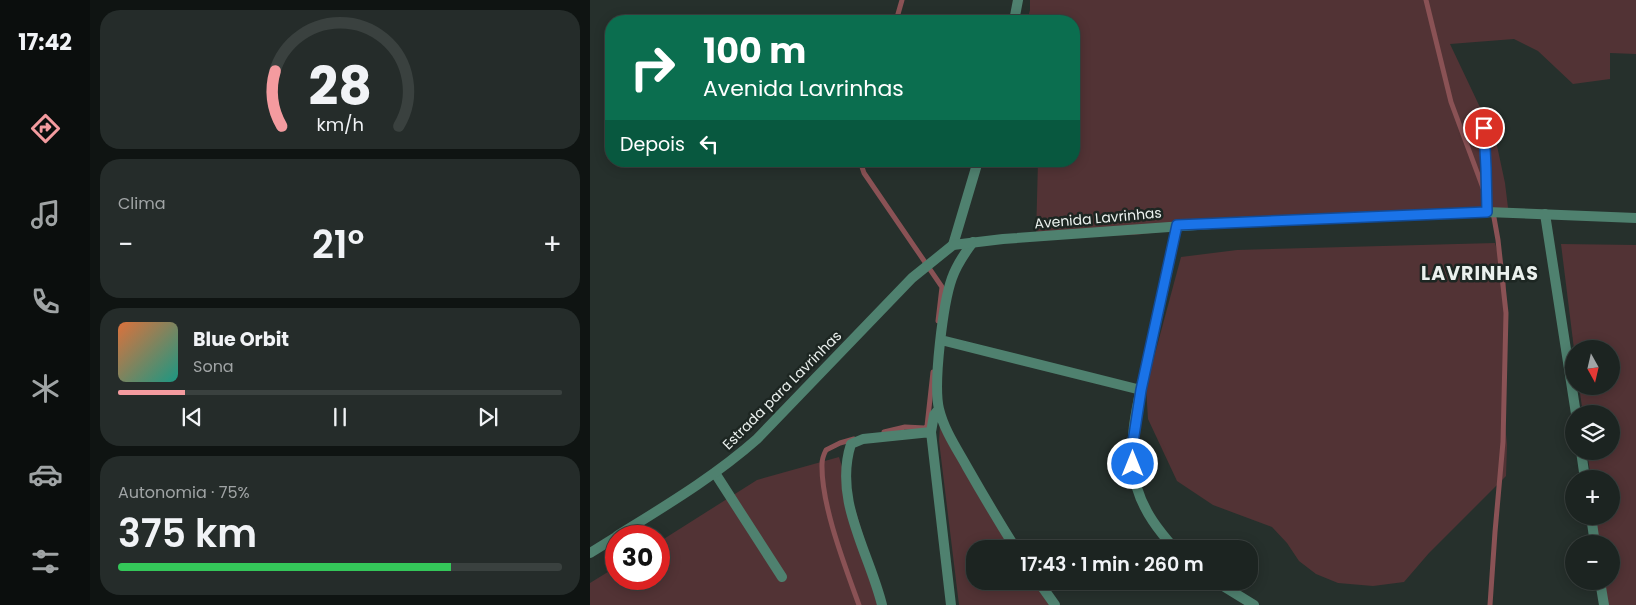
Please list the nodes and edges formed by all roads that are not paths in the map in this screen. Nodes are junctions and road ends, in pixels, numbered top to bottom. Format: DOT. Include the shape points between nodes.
graph roads {
  1 [pos="1018,0"];
  2 [pos="1015,15"];
  3 [pos="1484,128"];
  4 [pos="976,167"];
  5 [pos="1487,212"];
  6 [pos="1545,214"];
  7 [pos="1636,218"];
  8 [pos="1177,225"];
  9 [pos="973,242"];
  10 [pos="953,245"];
  11 [pos="941,340"];
  12 [pos="1141,390"];
  13 [pos="1575,405"];
  14 [pos="939,409"];
  15 [pos="931,432"];
  16 [pos="715,474"];
  17 [pos="636,525"];
  18 [pos="1011,540"];
  19 [pos="1167,540"];
  20 [pos="605,544"];
  21 [pos="590,553"];
  22 [pos="782,576"];
  23 [pos="1044,590"];
  24 [pos="1230,590"];
  25 [pos="1602,590"];
  26 [pos="882,605"];
  27 [pos="951,605"];
  28 [pos="1055,605"];
  29 [pos="1254,605"];
  30 [pos="1604,605"];
  1 -- 2 [label="street"];
  3 -- 5 [label="street"];
  4 -- 10 [label="street"];
  5 -- 6 [label="street, Avenida Lavrinhas"];
  5 -- 8 [label="street, Avenida Lavrinhas"];
  6 -- 7 [label="street, Avenida Lavrinhas"];
  6 -- 13 [label="street"];
  8 -- 9 [label="street, Avenida Lavrinhas"];
  8 -- 12 [label="street"];
  9 -- 10 [label="street, Avenida Lavrinhas"];
  9 -- 11 [label="street" via="952,279"];
  10 -- 16 [label="street, Estrada para Lavrinhas" via="912,278 757,439"];
  11 -- 12 [label="street"];
  11 -- 14 [label="street" via="937,385"];
  12 -- 19 [label="street" via="1133,442 1137,487 1144,507"];
  14 -- 15 [label="street" via="934,415"];
  14 -- 18 [label="street" via="961,458"];
  15 -- 26 [label="street" via="863,439 851,444 849,451 847,474 852,516"];
  15 -- 27 [label="street"];
  16 -- 17 [label="street, Estrada para Lavrinhas"];
  16 -- 22 [label="street"];
  20 -- 21 [label="street, Estrada para Lavrinhas"];
  23 -- 28 [label="street"];
  24 -- 29 [label="street"];
  25 -- 30 [label="street"];
}
